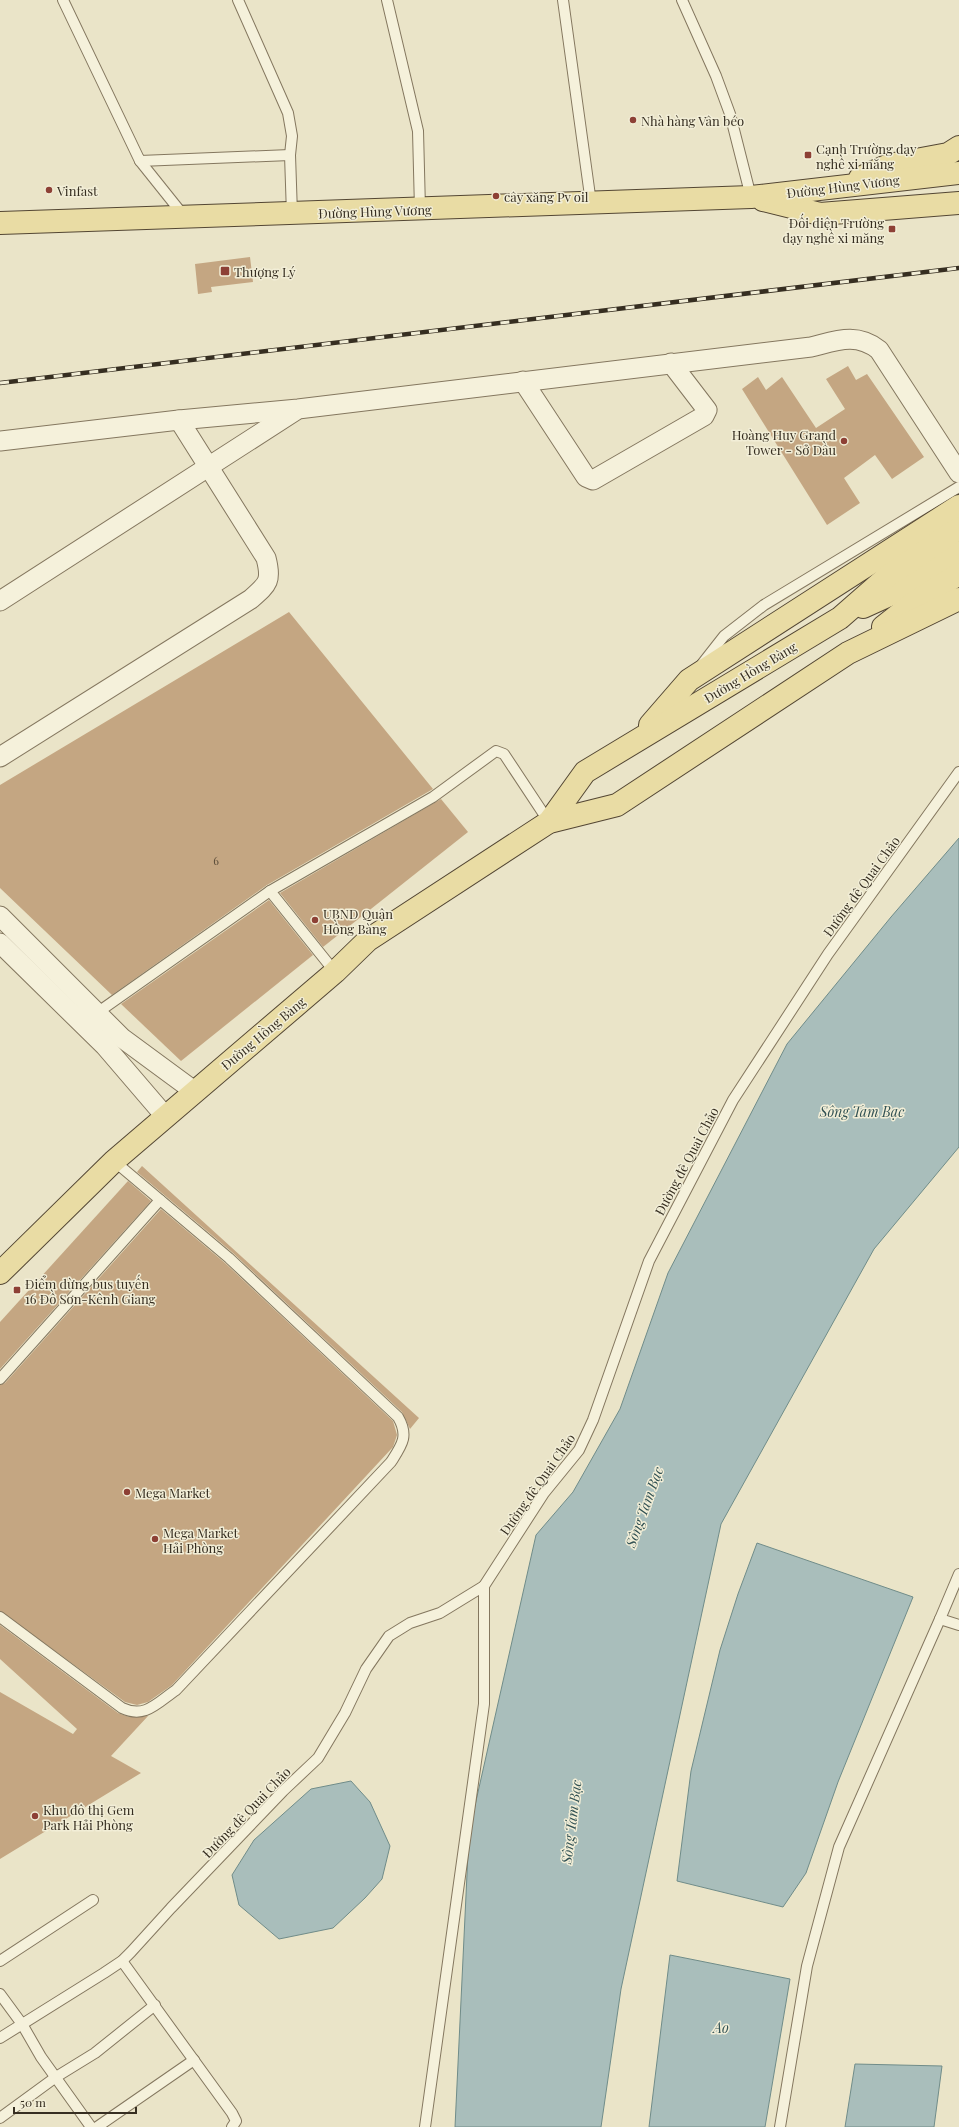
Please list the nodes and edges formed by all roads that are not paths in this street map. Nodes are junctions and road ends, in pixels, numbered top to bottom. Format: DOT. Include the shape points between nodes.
graph roads {
  1 [pos="63,0"];
  2 [pos="238,0"];
  3 [pos="387,0"];
  4 [pos="563,0"];
  5 [pos="682,0"];
  6 [pos="959,147"];
  7 [pos="290,155"];
  8 [pos="140,161"];
  9 [pos="959,174"];
  10 [pos="843,186"];
  11 [pos="751,197"];
  12 [pos="591,203"];
  13 [pos="959,203"];
  14 [pos="420,209"];
  15 [pos="292,214"];
  16 [pos="185,216"];
  17 [pos="0,223"];
  18 [pos="671,363"];
  19 [pos="523,380"];
  20 [pos="298,409"];
  21 [pos="179,420"];
  22 [pos="0,441"];
  23 [pos="209,467"];
  24 [pos="959,473"];
  25 [pos="959,487"];
  26 [pos="959,506"];
  27 [pos="959,528"];
  28 [pos="959,552"];
  29 [pos="959,574"];
  30 [pos="959,599"];
  31 [pos="1,600"];
  32 [pos="840,618"];
  33 [pos="848,653"];
  34 [pos="689,680"];
  35 [pos="640,738"];
  36 [pos="0,757"];
  37 [pos="959,772"];
  38 [pos="549,822"];
  39 [pos="270,891"];
  40 [pos="0,916"];
  41 [pos="0,943"];
  42 [pos="335,972"];
  43 [pos="90,1019"];
  44 [pos="194,1091"];
  45 [pos="165,1116"];
  46 [pos="114,1161"];
  47 [pos="160,1200"];
  48 [pos="0,1272"];
  49 [pos="0,1379"];
  50 [pos="959,1574"];
  51 [pos="484,1586"];
  52 [pos="0,1618"];
  53 [pos="940,1620"];
  54 [pos="959,1625"];
  55 [pos="93,1900"];
  56 [pos="0,1961"];
  57 [pos="122,1961"];
  58 [pos="0,1994"];
  59 [pos="156,2005"];
  60 [pos="22,2024"];
  61 [pos="0,2038"];
  62 [pos="194,2060"];
  63 [pos="56,2078"];
  64 [pos="0,2118"];
  65 [pos="91,2127"];
  66 [pos="97,2127"];
  67 [pos="232,2127"];
  68 [pos="425,2127"];
  69 [pos="780,2127"];
  1 -- 8 [label="lane"];
  2 -- 7 [label="lane" via="288,113 292,136"];
  3 -- 14 [label="lane" via="418,132"];
  4 -- 12 [label="lane"];
  5 -- 11 [label="lane" via="730,114"];
  6 -- 10 [label="main road" via="948,154 889,165"];
  7 -- 8 [label="lane"];
  7 -- 15 [label="lane"];
  8 -- 16 [label="lane"];
  9 -- 10 [label="main road, Đường Hùng Vương"];
  10 -- 11 [label="main road, Đường Hùng Vương"];
  11 -- 12 [label="main road, Đường Hùng Vương"];
  11 -- 13 [label="main road, Đường Hùng Vương" via="820,214"];
  12 -- 14 [label="main road, Đường Hùng Vương"];
  14 -- 15 [label="main road, Đường Hùng Vương"];
  15 -- 16 [label="main road, Đường Hùng Vương"];
  16 -- 17 [label="main road, Đường Hùng Vương"];
  18 -- 19 [label="street"];
  18 -- 19 [label="street" via="708,410 704,416 593,480 586,477"];
  18 -- 24 [label="street" via="811,347 851,338 869,342 879,350"];
  19 -- 20 [label="street"];
  20 -- 21 [label="street"];
  20 -- 23 [label="street"];
  21 -- 22 [label="street"];
  21 -- 23 [label="street"];
  23 -- 31 [label="street"];
  23 -- 36 [label="street" via="266,558 270,574 265,588"];
  25 -- 34 [label="lane" via="764,605 724,636"];
  26 -- 34 [label="main road"];
  27 -- 32 [label="main road, Đường Hồng Bàng" via="888,576"];
  28 -- 32 [label="main road" via="896,592"];
  29 -- 33 [label="main road" via="916,601"];
  30 -- 33 [label="main road, Đường Hồng Bàng"];
  32 -- 35 [label="main road, Đường Hồng Bàng"];
  33 -- 38 [label="main road, Đường Hồng Bàng" via="617,805"];
  34 -- 35 [label="main road"];
  35 -- 38 [label="main road, Đường Hồng Bàng" via="585,772"];
  37 -- 51 [label="lane, Đường đê Quai Chảo" via="828,954 733,1100 649,1261 580,1450 544,1492"];
  38 -- 39 [label="lane" via="504,754 496,751 433,798"];
  38 -- 42 [label="main road, Đường Hồng Bàng" via="368,940"];
  39 -- 42 [label="lane"];
  39 -- 43 [label="lane"];
  40 -- 43 [label="street"];
  41 -- 43 [label="street"];
  42 -- 44 [label="main road, Đường Hồng Bàng"];
  43 -- 44 [label="street" via="122,1038"];
  43 -- 45 [label="street" via="105,1046"];
  44 -- 45 [label="main road, Đường Hồng Bàng"];
  45 -- 46 [label="main road, Đường Hồng Bàng"];
  46 -- 47 [label="lane"];
  46 -- 48 [label="main road, Đường Hồng Bàng"];
  47 -- 49 [label="lane"];
  47 -- 52 [label="lane" via="229,1258 398,1417 404,1428 403,1441 391,1462 181,1685 143,1713 132,1713 122,1708"];
  50 -- 53 [label="lane"];
  51 -- 57 [label="lane, Đường đê Quai Chảo" via="440,1613 410,1623 389,1636 366,1669 345,1713 318,1758 283,1791"];
  51 -- 68 [label="lane" via="484,1704"];
  53 -- 54 [label="lane"];
  53 -- 69 [label="lane" via="839,1847 807,1966"];
  55 -- 56 [label="lane"];
  57 -- 59 [label="lane"];
  57 -- 60 [label="lane, Đường đê Quai Chảo"];
  58 -- 60 [label="lane"];
  59 -- 62 [label="lane"];
  59 -- 63 [label="lane" via="95,2053"];
  60 -- 61 [label="lane, Đường đê Quai Chảo"];
  60 -- 63 [label="lane"];
  62 -- 66 [label="lane"];
  62 -- 67 [label="lane" via="236,2120"];
  63 -- 64 [label="lane"];
  63 -- 65 [label="lane"];
}
